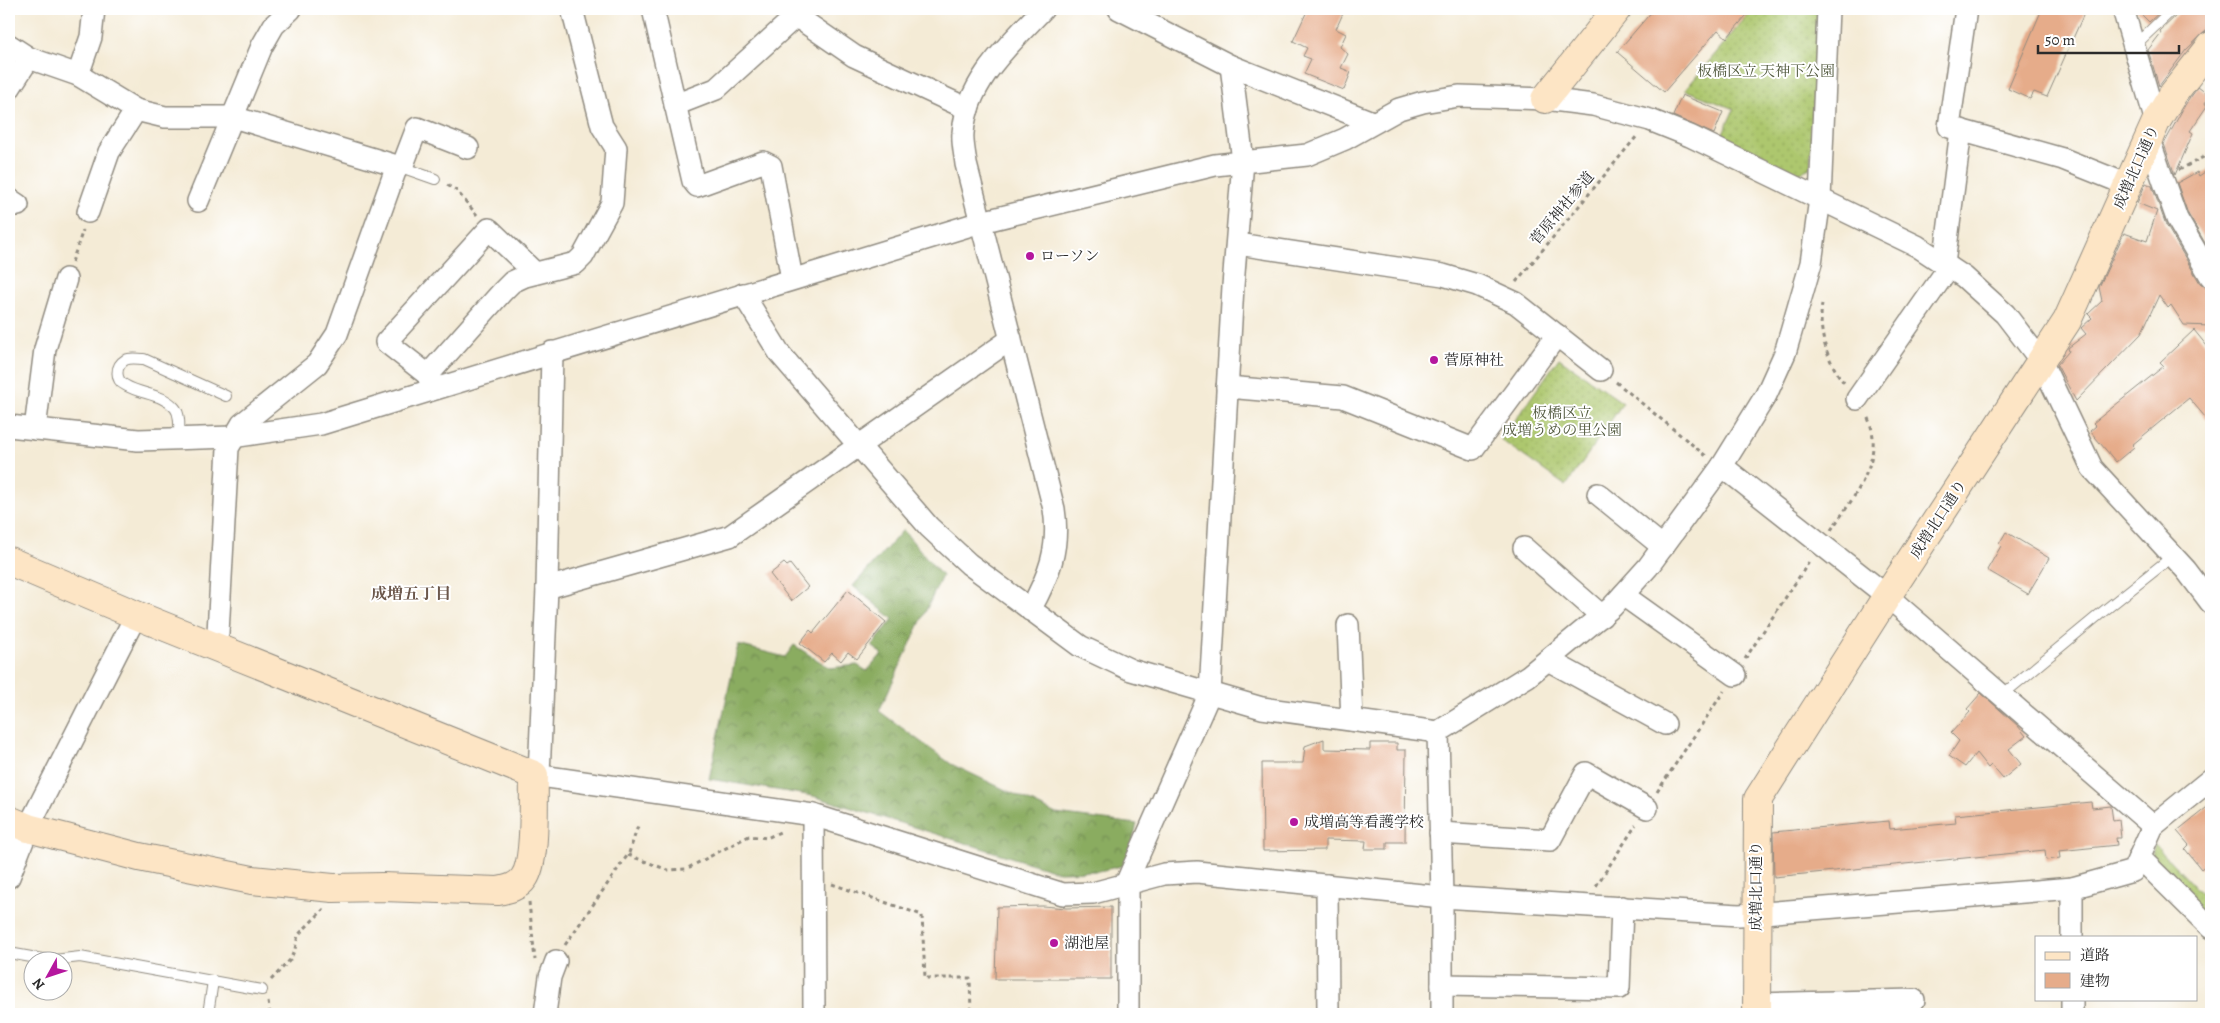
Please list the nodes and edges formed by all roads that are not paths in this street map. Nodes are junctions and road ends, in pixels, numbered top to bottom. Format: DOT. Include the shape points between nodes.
graph roads {
  1 [pos="94,9"];
  2 [pos="291,9"];
  3 [pos="572,9"];
  4 [pos="653,9"];
  5 [pos="1043,9"];
  6 [pos="1119,9"];
  7 [pos="1617,9"];
  8 [pos="1828,9"];
  9 [pos="1966,9"];
  10 [pos="2123,9"];
  11 [pos="2173,9"];
  12 [pos="9,45"];
  13 [pos="2134,46"];
  14 [pos="2211,46"];
  15 [pos="29,58"];
  16 [pos="1231,66"];
  17 [pos="78,75"];
  18 [pos="9,89"];
  19 [pos="1545,99"];
  20 [pos="675,105"];
  21 [pos="968,109"];
  22 [pos="136,110"];
  23 [pos="232,117"];
  24 [pos="1372,122"];
  25 [pos="1961,130"];
  26 [pos="2152,131"];
  27 [pos="468,148"];
  28 [pos="1243,162"];
  29 [pos="397,166"];
  30 [pos="435,179"];
  31 [pos="2128,185"];
  32 [pos="1820,199"];
  33 [pos="198,201"];
  34 [pos="88,212"];
  35 [pos="981,222"];
  36 [pos="1238,244"];
  37 [pos="1947,265"];
  38 [pos="536,273"];
  39 [pos="2211,277"];
  40 [pos="66,279"];
  41 [pos="792,279"];
  42 [pos="743,294"];
  43 [pos="1556,335"];
  44 [pos="1011,339"];
  45 [pos="552,352"];
  46 [pos="2041,361"];
  47 [pos="1601,370"];
  48 [pos="430,382"];
  49 [pos="1228,387"];
  50 [pos="226,396"];
  51 [pos="1857,398"];
  52 [pos="9,426"];
  53 [pos="35,429"];
  54 [pos="232,437"];
  55 [pos="180,439"];
  56 [pos="860,446"];
  57 [pos="1718,464"];
  58 [pos="1598,494"];
  59 [pos="1663,547"];
  60 [pos="1524,548"];
  61 [pos="2173,556"];
  62 [pos="9,561"];
  63 [pos="547,588"];
  64 [pos="1623,594"];
  65 [pos="1887,596"];
  66 [pos="2211,603"];
  67 [pos="1030,610"];
  68 [pos="136,615"];
  69 [pos="1602,616"];
  70 [pos="1348,625"];
  71 [pos="213,646"];
  72 [pos="1548,660"];
  73 [pos="1735,675"];
  74 [pos="1210,692"];
  75 [pos="2001,696"];
  76 [pos="1352,720"];
  77 [pos="1665,724"];
  78 [pos="1438,732"];
  79 [pos="537,775"];
  80 [pos="2211,779"];
  81 [pos="1647,808"];
  82 [pos="813,815"];
  83 [pos="18,824"];
  84 [pos="2153,826"];
  85 [pos="1440,833"];
  86 [pos="2139,857"];
  87 [pos="9,877"];
  88 [pos="1128,884"];
  89 [pos="1327,885"];
  90 [pos="2072,888"];
  91 [pos="1442,897"];
  92 [pos="1622,907"];
  93 [pos="1756,913"];
  94 [pos="2211,928"];
  95 [pos="2072,936"];
  96 [pos="9,953"];
  97 [pos="22,955"];
  98 [pos="72,958"];
  99 [pos="545,963"];
  100 [pos="213,981"];
  101 [pos="1442,985"];
  102 [pos="262,990"];
  103 [pos="1914,1000"];
  104 [pos="2072,1000"];
  105 [pos="1865,1008"];
  106 [pos="1757,1009"];
  107 [pos="208,1014"];
  108 [pos="545,1014"];
  109 [pos="814,1014"];
  110 [pos="1128,1014"];
  111 [pos="1328,1014"];
  112 [pos="1442,1014"];
  113 [pos="2072,1014"];
  1 -- 17 [label="street" via="90,37"];
  2 -- 23 [label="street" via="274,25 262,46"];
  3 -- 38 [label="street" via="602,126 616,148 612,203 576,263"];
  4 -- 20 [label="street"];
  5 -- 21 [label="street" via="1000,53 979,82"];
  6 -- 16 [label="street"];
  7 -- 19 [label="street"];
  8 -- 32 [label="street"];
  9 -- 25 [label="street" via="1949,127"];
  10 -- 13 [label="street"];
  11 -- 13 [label="lane"];
  12 -- 15 [label="street"];
  13 -- 26 [label="street"];
  14 -- 26 [label="street, 成増北口通り" via="2173,94"];
  15 -- 17 [label="street"];
  15 -- 18 [label="street"];
  16 -- 24 [label="street"];
  16 -- 28 [label="street"];
  17 -- 22 [label="street"];
  19 -- 24 [label="street" via="1460,96 1399,109"];
  19 -- 32 [label="street" via="1593,105 1650,120"];
  20 -- 21 [label="street" via="716,89 796,16 854,56"];
  20 -- 41 [label="street" via="693,181 697,186 763,162 771,166"];
  21 -- 35 [label="street" via="963,133 966,164"];
  22 -- 23 [label="street" via="165,117"];
  22 -- 34 [label="street" via="109,152"];
  23 -- 29 [label="street"];
  23 -- 33 [label="street"];
  24 -- 28 [label="street" via="1345,139 1307,155"];
  25 -- 31 [label="street" via="2063,159"];
  25 -- 37 [label="street"];
  26 -- 31 [label="street, 成増北口通り"];
  26 -- 39 [label="street" via="2177,219"];
  27 -- 29 [label="street" via="417,128 404,162"];
  28 -- 35 [label="street" via="1215,165"];
  28 -- 36 [label="street"];
  29 -- 30 [label="lane"];
  29 -- 54 [label="street" via="337,334 317,364 242,424"];
  31 -- 46 [label="street, 成増北口通り" via="2076,307"];
  32 -- 37 [label="street" via="1917,246"];
  32 -- 57 [label="street" via="1811,263 1785,353 1766,395"];
  35 -- 41 [label="street"];
  35 -- 44 [label="street"];
  36 -- 43 [label="street" via="1443,275 1516,303"];
  36 -- 49 [label="street"];
  37 -- 46 [label="street" via="2005,314"];
  37 -- 51 [label="street"];
  38 -- 48 [label="street" via="507,287"];
  38 -- 48 [label="street" via="487,226 386,342"];
  40 -- 53 [label="street" via="45,349"];
  41 -- 42 [label="street"];
  42 -- 45 [label="street"];
  42 -- 56 [label="street" via="780,354"];
  43 -- 47 [label="street"];
  43 -- 49 [label="street" via="1473,448 1343,397"];
  44 -- 56 [label="street"];
  44 -- 67 [label="street" via="1058,531 1055,553"];
  45 -- 48 [label="street"];
  45 -- 63 [label="street"];
  46 -- 61 [label="street" via="2092,468"];
  46 -- 65 [label="street, 成増北口通り"];
  48 -- 54 [label="street" via="321,424"];
  49 -- 74 [label="street"];
  50 -- 55 [label="lane" via="144,359 130,358 121,363 119,379 125,385 161,398 176,409"];
  52 -- 53 [label="street"];
  53 -- 55 [label="street" via="138,440"];
  54 -- 55 [label="street"];
  54 -- 71 [label="street" via="228,448 218,633"];
  56 -- 63 [label="street" via="730,536"];
  56 -- 67 [label="street" via="929,527 969,564"];
  57 -- 59 [label="street"];
  57 -- 65 [label="street"];
  58 -- 59 [label="street"];
  59 -- 64 [label="street"];
  60 -- 69 [label="street"];
  61 -- 66 [label="street"];
  61 -- 75 [label="lane"];
  62 -- 68 [label="street"];
  63 -- 79 [label="street"];
  64 -- 69 [label="street"];
  64 -- 73 [label="street"];
  65 -- 75 [label="street"];
  65 -- 93 [label="street, 成増北口通り" via="1758,799"];
  67 -- 74 [label="street" via="1080,646 1122,666"];
  68 -- 71 [label="street"];
  68 -- 83 [label="street"];
  69 -- 72 [label="street"];
  70 -- 76 [label="street"];
  71 -- 79 [label="street"];
  72 -- 77 [label="street"];
  72 -- 78 [label="street"];
  74 -- 76 [label="street" via="1262,708"];
  74 -- 88 [label="street"];
  75 -- 84 [label="street"];
  76 -- 78 [label="street"];
  78 -- 85 [label="street"];
  79 -- 82 [label="street"];
  79 -- 83 [label="street" via="531,866 524,879 513,888 498,892 332,888 252,880 139,857"];
  80 -- 84 [label="street"];
  81 -- 85 [label="street" via="1586,773 1550,840"];
  82 -- 88 [label="street" via="1063,894 1093,893"];
  82 -- 109 [label="street"];
  83 -- 87 [label="street"];
  84 -- 86 [label="street"];
  85 -- 91 [label="street"];
  86 -- 90 [label="street" via="2133,871"];
  86 -- 94 [label="street"];
  88 -- 89 [label="street" via="1164,874 1197,872"];
  88 -- 110 [label="street"];
  89 -- 91 [label="street"];
  89 -- 111 [label="street"];
  90 -- 93 [label="street"];
  90 -- 95 [label="street"];
  91 -- 92 [label="street"];
  91 -- 101 [label="street"];
  92 -- 93 [label="street" via="1739,915"];
  92 -- 101 [label="street" via="1619,988"];
  93 -- 106 [label="street, 成増北口通り"];
  96 -- 97 [label="lane"];
  98 -- 100 [label="lane"];
  99 -- 108 [label="street" via="550,977"];
  100 -- 102 [label="lane"];
  100 -- 107 [label="lane"];
  101 -- 112 [label="street"];
  103 -- 105 [label="street"];
  104 -- 113 [label="street"];
  105 -- 106 [label="street"];
}
